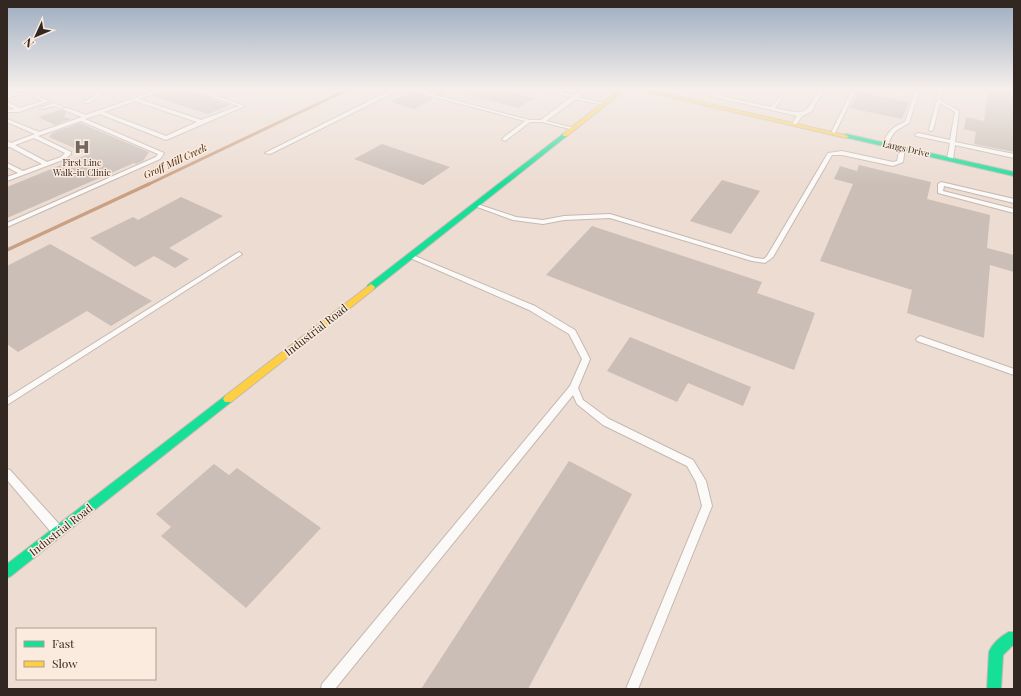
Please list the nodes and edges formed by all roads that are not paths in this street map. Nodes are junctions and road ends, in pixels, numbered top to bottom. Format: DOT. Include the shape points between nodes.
graph roads {
  1 [pos="10,120"];
  2 [pos="76,120"];
  3 [pos="89,120"];
  4 [pos="122,120"];
  5 [pos="197,120"];
  6 [pos="205,120"];
  7 [pos="333,120"];
  8 [pos="583,120"];
  9 [pos="778,120"];
  10 [pos="796,120"];
  11 [pos="838,120"];
  12 [pos="907,120"];
  13 [pos="933,120"];
  14 [pos="955,120"];
  15 [pos="529,121"];
  16 [pos="542,121"];
  17 [pos="201,122"];
  18 [pos="794,124"];
  19 [pos="572,129"];
  20 [pos="931,130"];
  21 [pos="832,133"];
  22 [pos="37,135"];
  23 [pos="918,135"];
  24 [pos="505,139"];
  25 [pos="952,142"];
  26 [pos="8,144"];
  27 [pos="885,145"];
  28 [pos="902,148"];
  29 [pos="268,153"];
  30 [pos="1014,156"];
  31 [pos="950,159"];
  32 [pos="46,164"];
  33 [pos="7,165"];
  34 [pos="22,173"];
  35 [pos="1014,174"];
  36 [pos="7,179"];
  37 [pos="1014,201"];
  38 [pos="476,205"];
  39 [pos="1014,211"];
  40 [pos="7,225"];
  41 [pos="239,254"];
  42 [pos="410,256"];
  43 [pos="920,340"];
  44 [pos="1014,372"];
  45 [pos="574,388"];
  46 [pos="7,402"];
  47 [pos="7,473"];
  48 [pos="58,532"];
  49 [pos="7,572"];
  50 [pos="1014,639"];
  51 [pos="327,689"];
  52 [pos="632,689"];
  53 [pos="994,689"];
  1 -- 22 [label="lane"];
  2 -- 22 [label="lane"];
  3 -- 40 [label="lane" via="161,153 158,158"];
  4 -- 17 [label="lane" via="166,138"];
  5 -- 17 [label="lane"];
  6 -- 17 [label="lane"];
  7 -- 29 [label="lane"];
  8 -- 19 [label="street, Industrial Road"];
  9 -- 18 [label="street, Langs Drive"];
  10 -- 18 [label="lane"];
  11 -- 21 [label="lane"];
  12 -- 27 [label="lane" via="890,133"];
  13 -- 20 [label="lane"];
  14 -- 25 [label="lane"];
  15 -- 16 [label="lane"];
  15 -- 24 [label="lane"];
  16 -- 19 [label="lane"];
  18 -- 21 [label="street, Langs Drive"];
  19 -- 38 [label="street, Industrial Road"];
  21 -- 27 [label="street, Langs Drive"];
  22 -- 26 [label="lane"];
  22 -- 32 [label="lane" via="69,153"];
  23 -- 25 [label="lane"];
  25 -- 30 [label="lane"];
  25 -- 31 [label="lane"];
  26 -- 32 [label="lane"];
  27 -- 28 [label="street, Langs Drive"];
  28 -- 31 [label="street, Langs Drive"];
  28 -- 38 [label="lane" via="900,162 893,164 842,153 830,154 770,257 765,261 754,260 610,216 564,218 543,222 515,219"];
  31 -- 35 [label="street, Langs Drive"];
  32 -- 34 [label="lane"];
  33 -- 34 [label="lane"];
  34 -- 36 [label="lane"];
  37 -- 39 [label="lane" via="942,184 940,192"];
  38 -- 42 [label="street, Industrial Road"];
  41 -- 46 [label="lane"];
  42 -- 45 [label="lane" via="532,308 572,332 586,359"];
  42 -- 48 [label="street, Industrial Road"];
  43 -- 44 [label="lane"];
  45 -- 51 [label="lane"];
  45 -- 52 [label="lane" via="580,402 606,422 690,463 701,481 708,506"];
  47 -- 48 [label="lane"];
  48 -- 49 [label="street, Industrial Road"];
  50 -- 53 [label="street" via="1009,639 996,652"];
}
